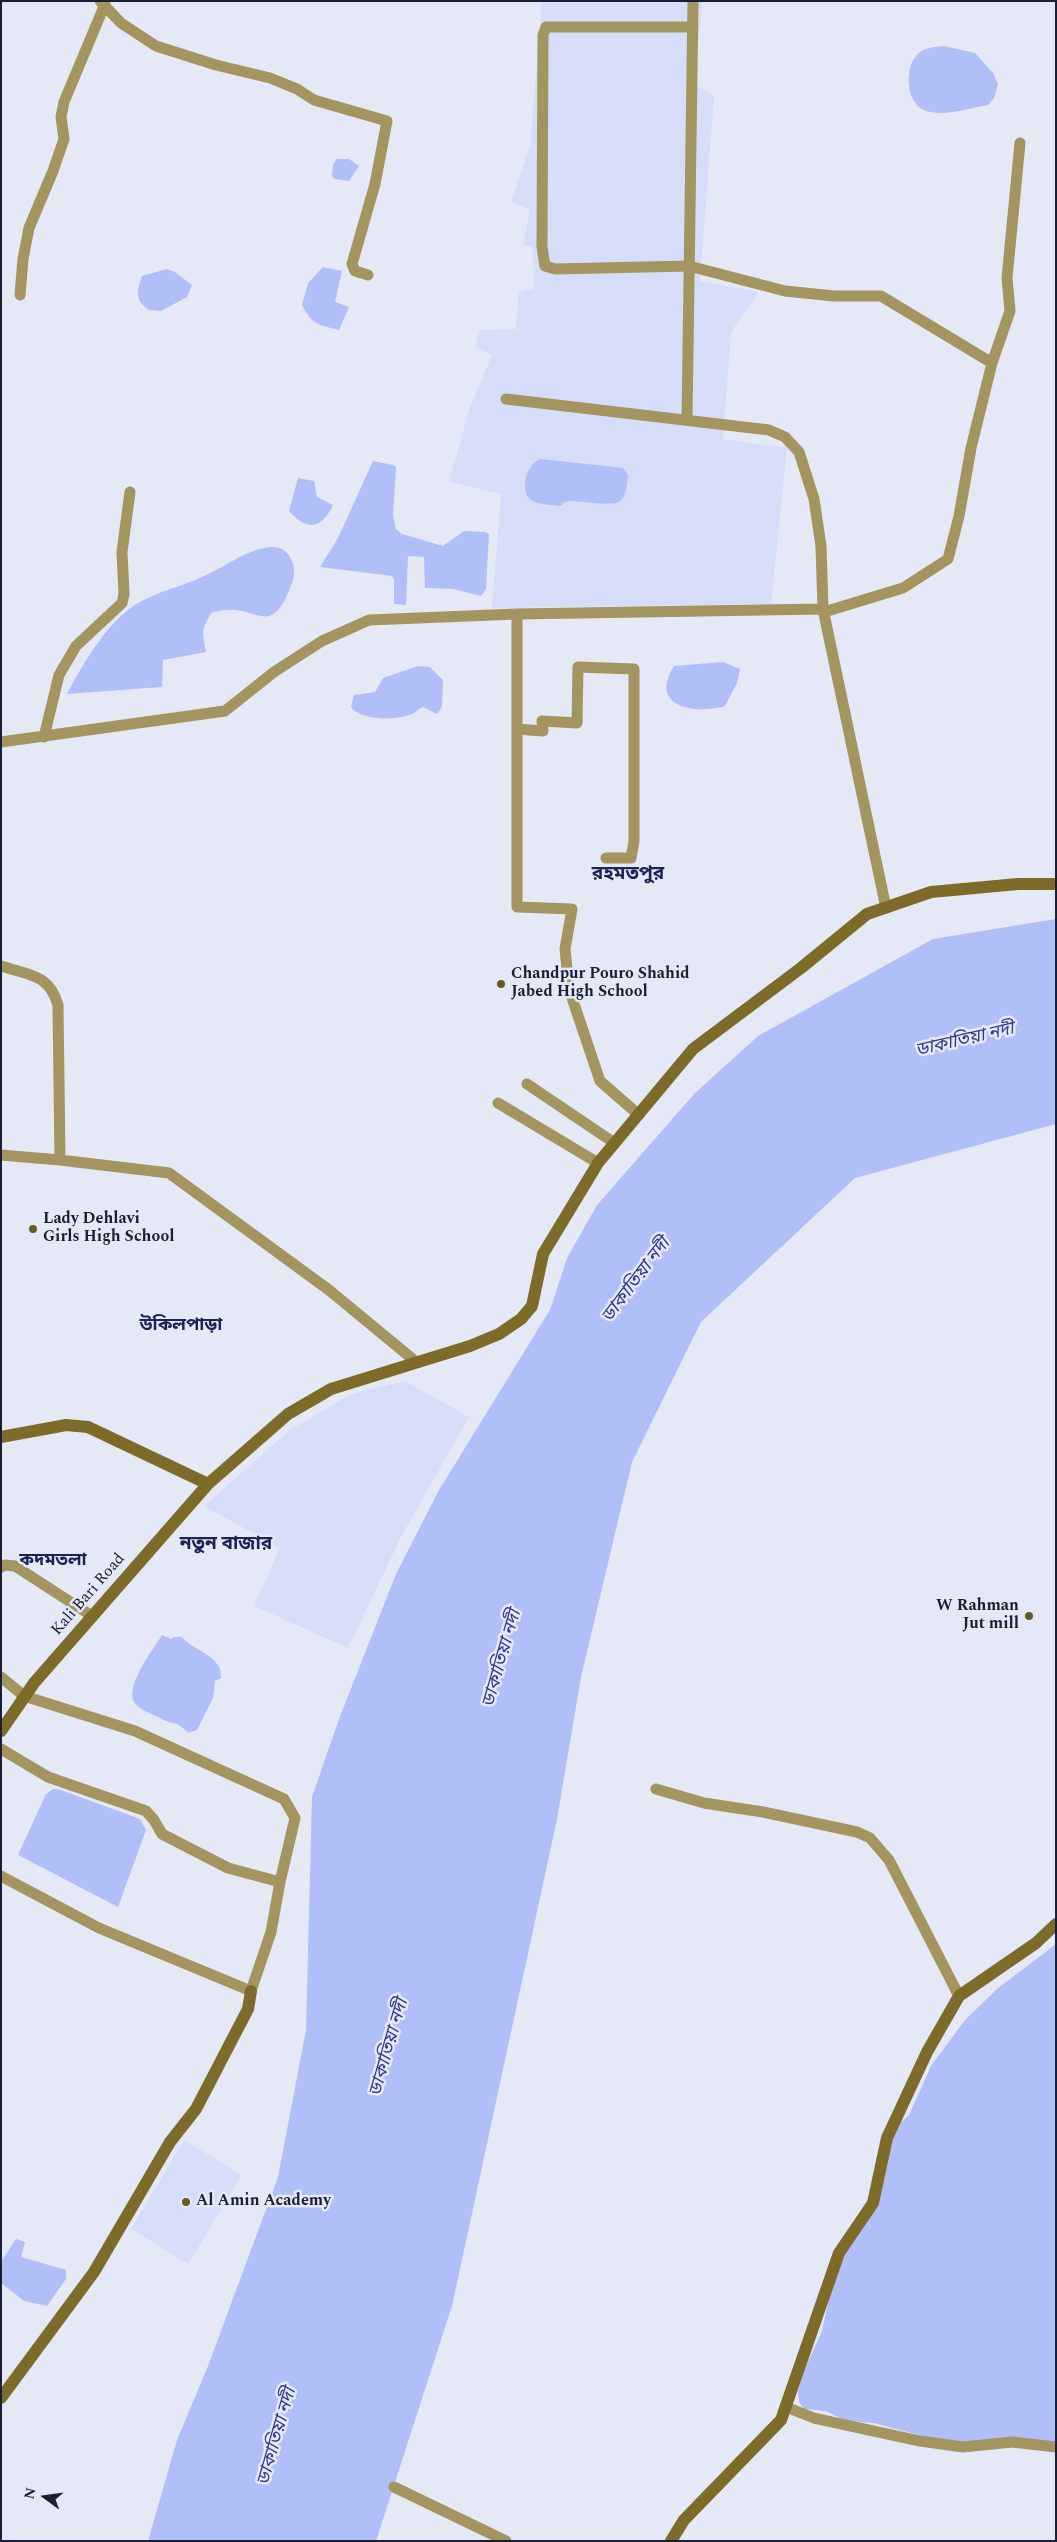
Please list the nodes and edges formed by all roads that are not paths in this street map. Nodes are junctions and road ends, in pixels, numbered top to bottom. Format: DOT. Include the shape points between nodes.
graph roads {
  1 [pos="694,1"];
  2 [pos="102,3"];
  3 [pos="693,27"];
  4 [pos="1020,143"];
  5 [pos="688,266"];
  6 [pos="368,275"];
  7 [pos="20,295"];
  8 [pos="992,363"];
  9 [pos="506,399"];
  10 [pos="687,420"];
  11 [pos="130,492"];
  12 [pos="824,610"];
  13 [pos="517,614"];
  14 [pos="518,729"];
  15 [pos="44,737"];
  16 [pos="1,742"];
  17 [pos="606,858"];
  18 [pos="1056,884"];
  19 [pos="886,908"];
  20 [pos="1,966"];
  21 [pos="527,1084"];
  22 [pos="498,1103"];
  23 [pos="639,1115"];
  24 [pos="614,1142"];
  25 [pos="1,1155"];
  26 [pos="60,1160"];
  27 [pos="598,1163"];
  28 [pos="415,1361"];
  29 [pos="1,1438"];
  30 [pos="208,1484"];
  31 [pos="1,1568"];
  32 [pos="92,1616"];
  33 [pos="1,1677"];
  34 [pos="24,1696"];
  35 [pos="1,1731"];
  36 [pos="1,1749"];
  37 [pos="656,1789"];
  38 [pos="1,1876"];
  39 [pos="280,1882"];
  40 [pos="1056,1924"];
  41 [pos="252,1992"];
  42 [pos="959,1996"];
  43 [pos="2,2396"];
  44 [pos="786,2407"];
  45 [pos="1056,2447"];
  46 [pos="394,2487"];
  47 [pos="506,2541"];
  48 [pos="671,2541"];
  1 -- 3 [label="street"];
  2 -- 6 [label="street" via="122,23 156,46 216,66 270,78 314,100 387,121 375,184 352,264 356,272"];
  2 -- 7 [label="street" via="64,102 61,118 64,139 29,228"];
  3 -- 5 [label="street"];
  3 -- 5 [label="street" via="565,26 546,28 543,35 542,247 545,266 555,269"];
  4 -- 8 [label="street" via="1007,278 1010,311"];
  5 -- 8 [label="street" via="785,290 834,296 881,296"];
  5 -- 10 [label="street"];
  8 -- 12 [label="street" via="948,559 903,588"];
  9 -- 10 [label="street"];
  10 -- 12 [label="street" via="769,430 795,445 815,509 821,546"];
  11 -- 15 [label="street" via="122,552 122,603 76,646 59,675"];
  12 -- 13 [label="street"];
  12 -- 19 [label="street"];
  13 -- 14 [label="street"];
  13 -- 15 [label="street" via="370,620 322,641 274,672 225,711"];
  14 -- 17 [label="street" via="543,731 542,721 577,723 578,667 634,668 634,841 631,858"];
  14 -- 23 [label="street" via="518,907 572,909 565,948 569,990 600,1081"];
  15 -- 16 [label="street"];
  18 -- 19 [label="main road, Kali Bari Road" via="932,892"];
  19 -- 23 [label="main road, Kali Bari Road" via="866,914 801,968 693,1048"];
  20 -- 26 [label="street" via="43,980 52,987 56,996"];
  21 -- 24 [label="street"];
  22 -- 27 [label="street"];
  23 -- 24 [label="main road, Kali Bari Road"];
  24 -- 27 [label="main road, Kali Bari Road"];
  25 -- 26 [label="street"];
  26 -- 28 [label="street" via="169,1173 329,1290"];
  27 -- 28 [label="main road, Kali Bari Road" via="543,1254 532,1306 521,1319 511,1328 470,1346"];
  28 -- 30 [label="main road, Kali Bari Road" via="331,1389 311,1399 288,1414"];
  29 -- 30 [label="main road" via="66,1424 88,1427"];
  30 -- 32 [label="main road, Kali Bari Road"];
  31 -- 32 [label="street" via="15,1566"];
  32 -- 34 [label="main road, Kali Bari Road"];
  33 -- 34 [label="street"];
  34 -- 35 [label="main road, Kali Bari Road"];
  34 -- 39 [label="street" via="135,1730 284,1799 295,1818"];
  36 -- 39 [label="street" via="48,1777 146,1811 162,1834 228,1868"];
  37 -- 42 [label="street" via="704,1803 857,1832 870,1838 888,1860"];
  38 -- 41 [label="street" via="99,1928"];
  39 -- 41 [label="street" via="271,1932"];
  40 -- 42 [label="main road" via="1036,1943"];
  41 -- 43 [label="main road" via="248,2009 196,2109 170,2142 94,2272"];
  42 -- 44 [label="main road" via="927,2052 887,2138 873,2203 839,2253"];
  44 -- 45 [label="street" via="814,2418 963,2448 1012,2442"];
  44 -- 48 [label="main road" via="781,2420 684,2520"];
  46 -- 47 [label="street"];
}
